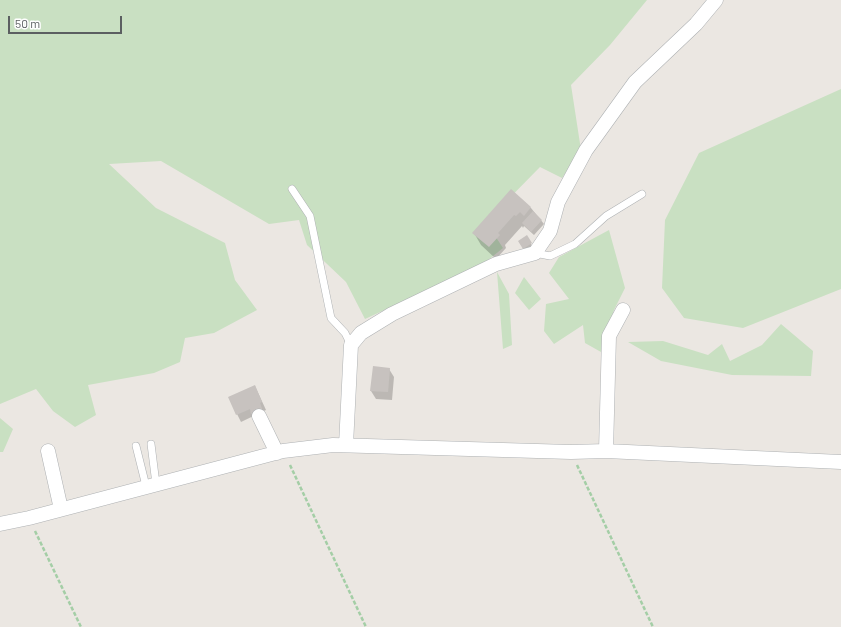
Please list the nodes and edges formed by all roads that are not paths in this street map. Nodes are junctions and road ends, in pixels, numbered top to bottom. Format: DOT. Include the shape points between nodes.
graph roads {
  1 [pos="716,0"];
  2 [pos="292,189"];
  3 [pos="642,194"];
  4 [pos="535,253"];
  5 [pos="623,310"];
  6 [pos="351,345"];
  7 [pos="259,416"];
  8 [pos="150,444"];
  9 [pos="346,445"];
  10 [pos="136,446"];
  11 [pos="48,451"];
  12 [pos="606,451"];
  13 [pos="280,452"];
  14 [pos="841,462"];
  15 [pos="151,485"];
  16 [pos="62,509"];
  17 [pos="0,524"];
  1 -- 4 [label="street" via="696,24 635,82 591,143 558,202 550,231"];
  2 -- 6 [label="lane" via="310,216 331,318 345,333"];
  3 -- 4 [label="lane" via="606,216 575,244 550,256"];
  4 -- 6 [label="street" via="496,264 392,314 361,333"];
  5 -- 12 [label="street" via="609,336"];
  6 -- 9 [label="street"];
  7 -- 13 [label="street"];
  8 -- 15 [label="lane"];
  9 -- 12 [label="street"];
  9 -- 13 [label="street"];
  10 -- 15 [label="lane"];
  11 -- 16 [label="street"];
  12 -- 14 [label="street"];
  13 -- 15 [label="street"];
  15 -- 16 [label="street"];
  16 -- 17 [label="street"];
}
